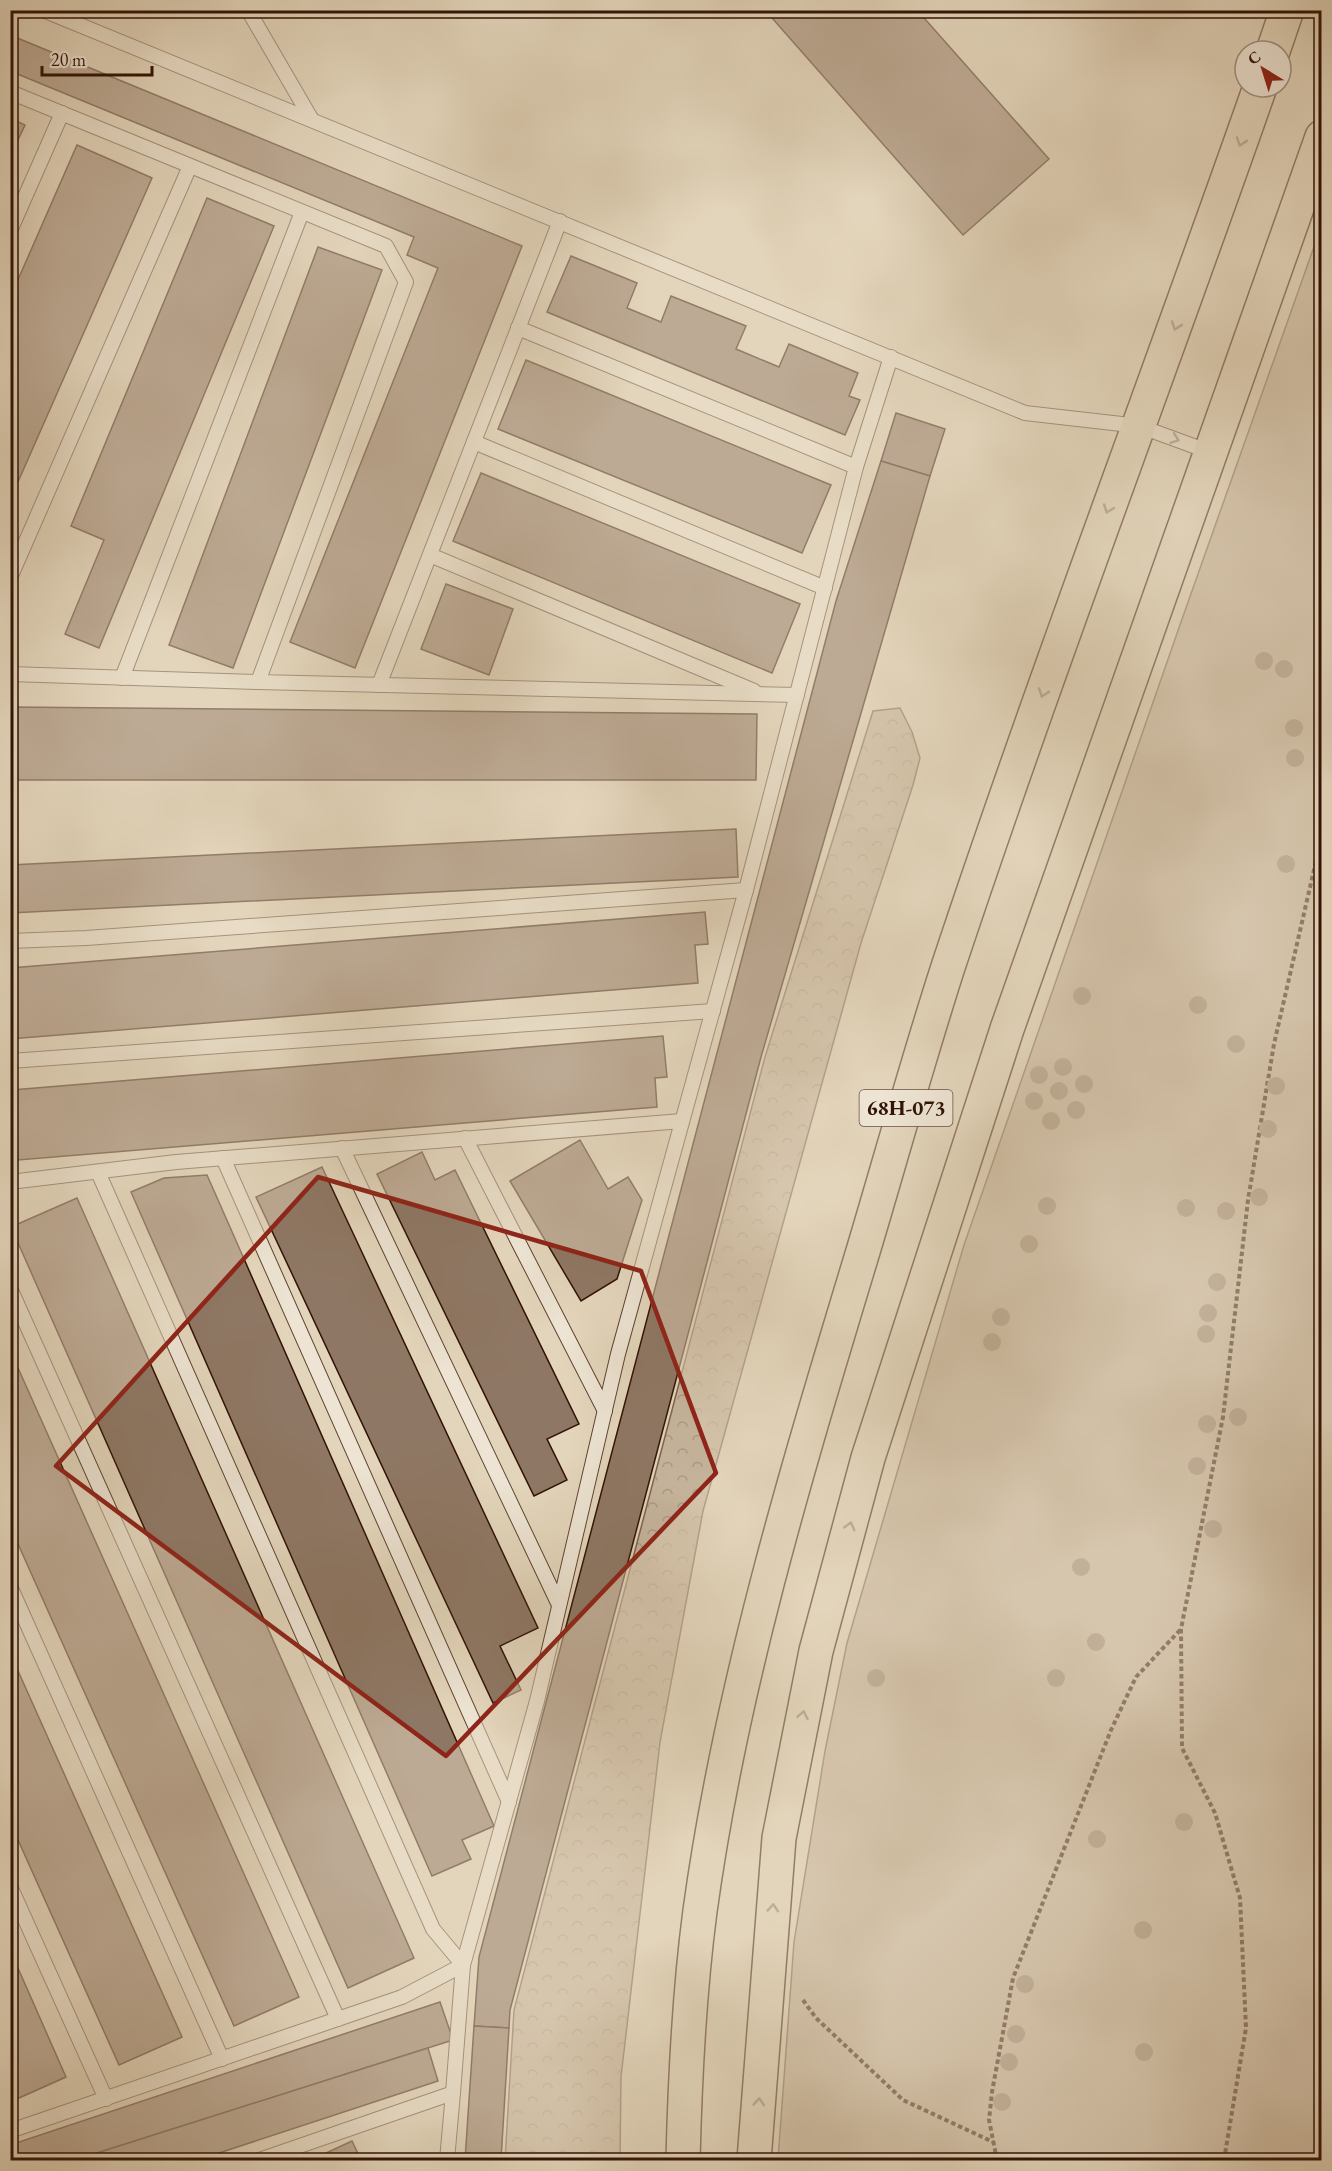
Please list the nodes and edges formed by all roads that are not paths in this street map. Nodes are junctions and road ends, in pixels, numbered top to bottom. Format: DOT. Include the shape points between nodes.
graph roads {
  1 [pos="43,10"];
  2 [pos="248,10"];
  3 [pos="1287,10"];
  4 [pos="1277,39"];
  5 [pos="10,92"];
  6 [pos="1256,99"];
  7 [pos="62,113"];
  8 [pos="312,120"];
  9 [pos="1322,137"];
  10 [pos="190,166"];
  11 [pos="302,212"];
  12 [pos="560,221"];
  13 [pos="10,231"];
  14 [pos="518,328"];
  15 [pos="891,357"];
  16 [pos="1139,426"];
  17 [pos="474,442"];
  18 [pos="1210,453"];
  19 [pos="856,467"];
  20 [pos="430,555"];
  21 [pos="10,578"];
  22 [pos="825,588"];
  23 [pos="10,674"];
  24 [pos="122,678"];
  25 [pos="258,682"];
  26 [pos="379,685"];
  27 [pos="761,694"];
  28 [pos="797,695"];
  29 [pos="746,890"];
  30 [pos="10,941"];
  31 [pos="712,1011"];
  32 [pos="10,1061"];
  33 [pos="682,1121"];
  34 [pos="465,1138"];
  35 [pos="342,1148"];
  36 [pos="223,1158"];
  37 [pos="98,1172"];
  38 [pos="10,1182"];
  39 [pos="10,1288"];
  40 [pos="605,1411"];
  41 [pos="10,1586"];
  42 [pos="559,1605"];
  43 [pos="508,1802"];
  44 [pos="10,1886"];
  45 [pos="463,1965"];
  46 [pos="338,2019"];
  47 [pos="222,2059"];
  48 [pos="453,2093"];
  49 [pos="106,2099"];
  50 [pos="10,2131"];
  51 [pos="261,2160"];
  52 [pos="447,2160"];
  53 [pos="683,2160"];
  54 [pos="754,2160"];
  1 -- 8 [label="lane"];
  2 -- 8 [label="lane"];
  3 -- 4 [label="main road"];
  5 -- 7 [label="lane"];
  6 -- 16 [label="main road, 68Н-073, one-way"];
  7 -- 10 [label="lane"];
  7 -- 13 [label="lane"];
  8 -- 12 [label="lane"];
  9 -- 18 [label="main road, 68Н-073"];
  10 -- 11 [label="lane"];
  10 -- 21 [label="lane"];
  11 -- 24 [label="lane"];
  11 -- 25 [label="lane" via="386,246 406,282"];
  12 -- 14 [label="lane"];
  12 -- 15 [label="lane"];
  14 -- 17 [label="lane"];
  14 -- 19 [label="lane"];
  15 -- 16 [label="lane" via="1025,413"];
  15 -- 19 [label="lane"];
  16 -- 18 [label="lane, one-way"];
  16 -- 53 [label="main road, 68Н-073, one-way" via="947,970 760,1609 729,1746 700,1912 686,2063"];
  17 -- 20 [label="lane"];
  17 -- 22 [label="lane"];
  54 -- 18 [label="main road, 68Н-073, one-way" via="779,1838 816,1651 868,1458 1007,1029"];
  19 -- 22 [label="lane"];
  20 -- 26 [label="lane"];
  20 -- 27 [label="lane"];
  22 -- 28 [label="lane"];
  23 -- 24 [label="lane"];
  24 -- 25 [label="lane"];
  25 -- 26 [label="lane"];
  26 -- 27 [label="lane"];
  27 -- 28 [label="lane"];
  28 -- 29 [label="lane"];
  29 -- 30 [label="lane"];
  29 -- 31 [label="lane"];
  31 -- 32 [label="lane"];
  31 -- 33 [label="lane"];
  33 -- 34 [label="lane"];
  33 -- 40 [label="lane"];
  34 -- 35 [label="lane"];
  34 -- 40 [label="lane"];
  35 -- 36 [label="lane"];
  35 -- 42 [label="lane"];
  36 -- 37 [label="lane"];
  36 -- 43 [label="lane"];
  37 -- 38 [label="lane"];
  37 -- 45 [label="lane" via="433,1929"];
  39 -- 46 [label="lane"];
  40 -- 42 [label="lane"];
  41 -- 47 [label="lane"];
  42 -- 43 [label="lane"];
  43 -- 45 [label="lane"];
  44 -- 49 [label="lane"];
  45 -- 46 [label="lane" via="402,1997"];
  45 -- 48 [label="lane"];
  46 -- 47 [label="lane"];
  47 -- 49 [label="lane"];
  48 -- 51 [label="lane"];
  48 -- 52 [label="lane"];
  49 -- 50 [label="lane"];
}
